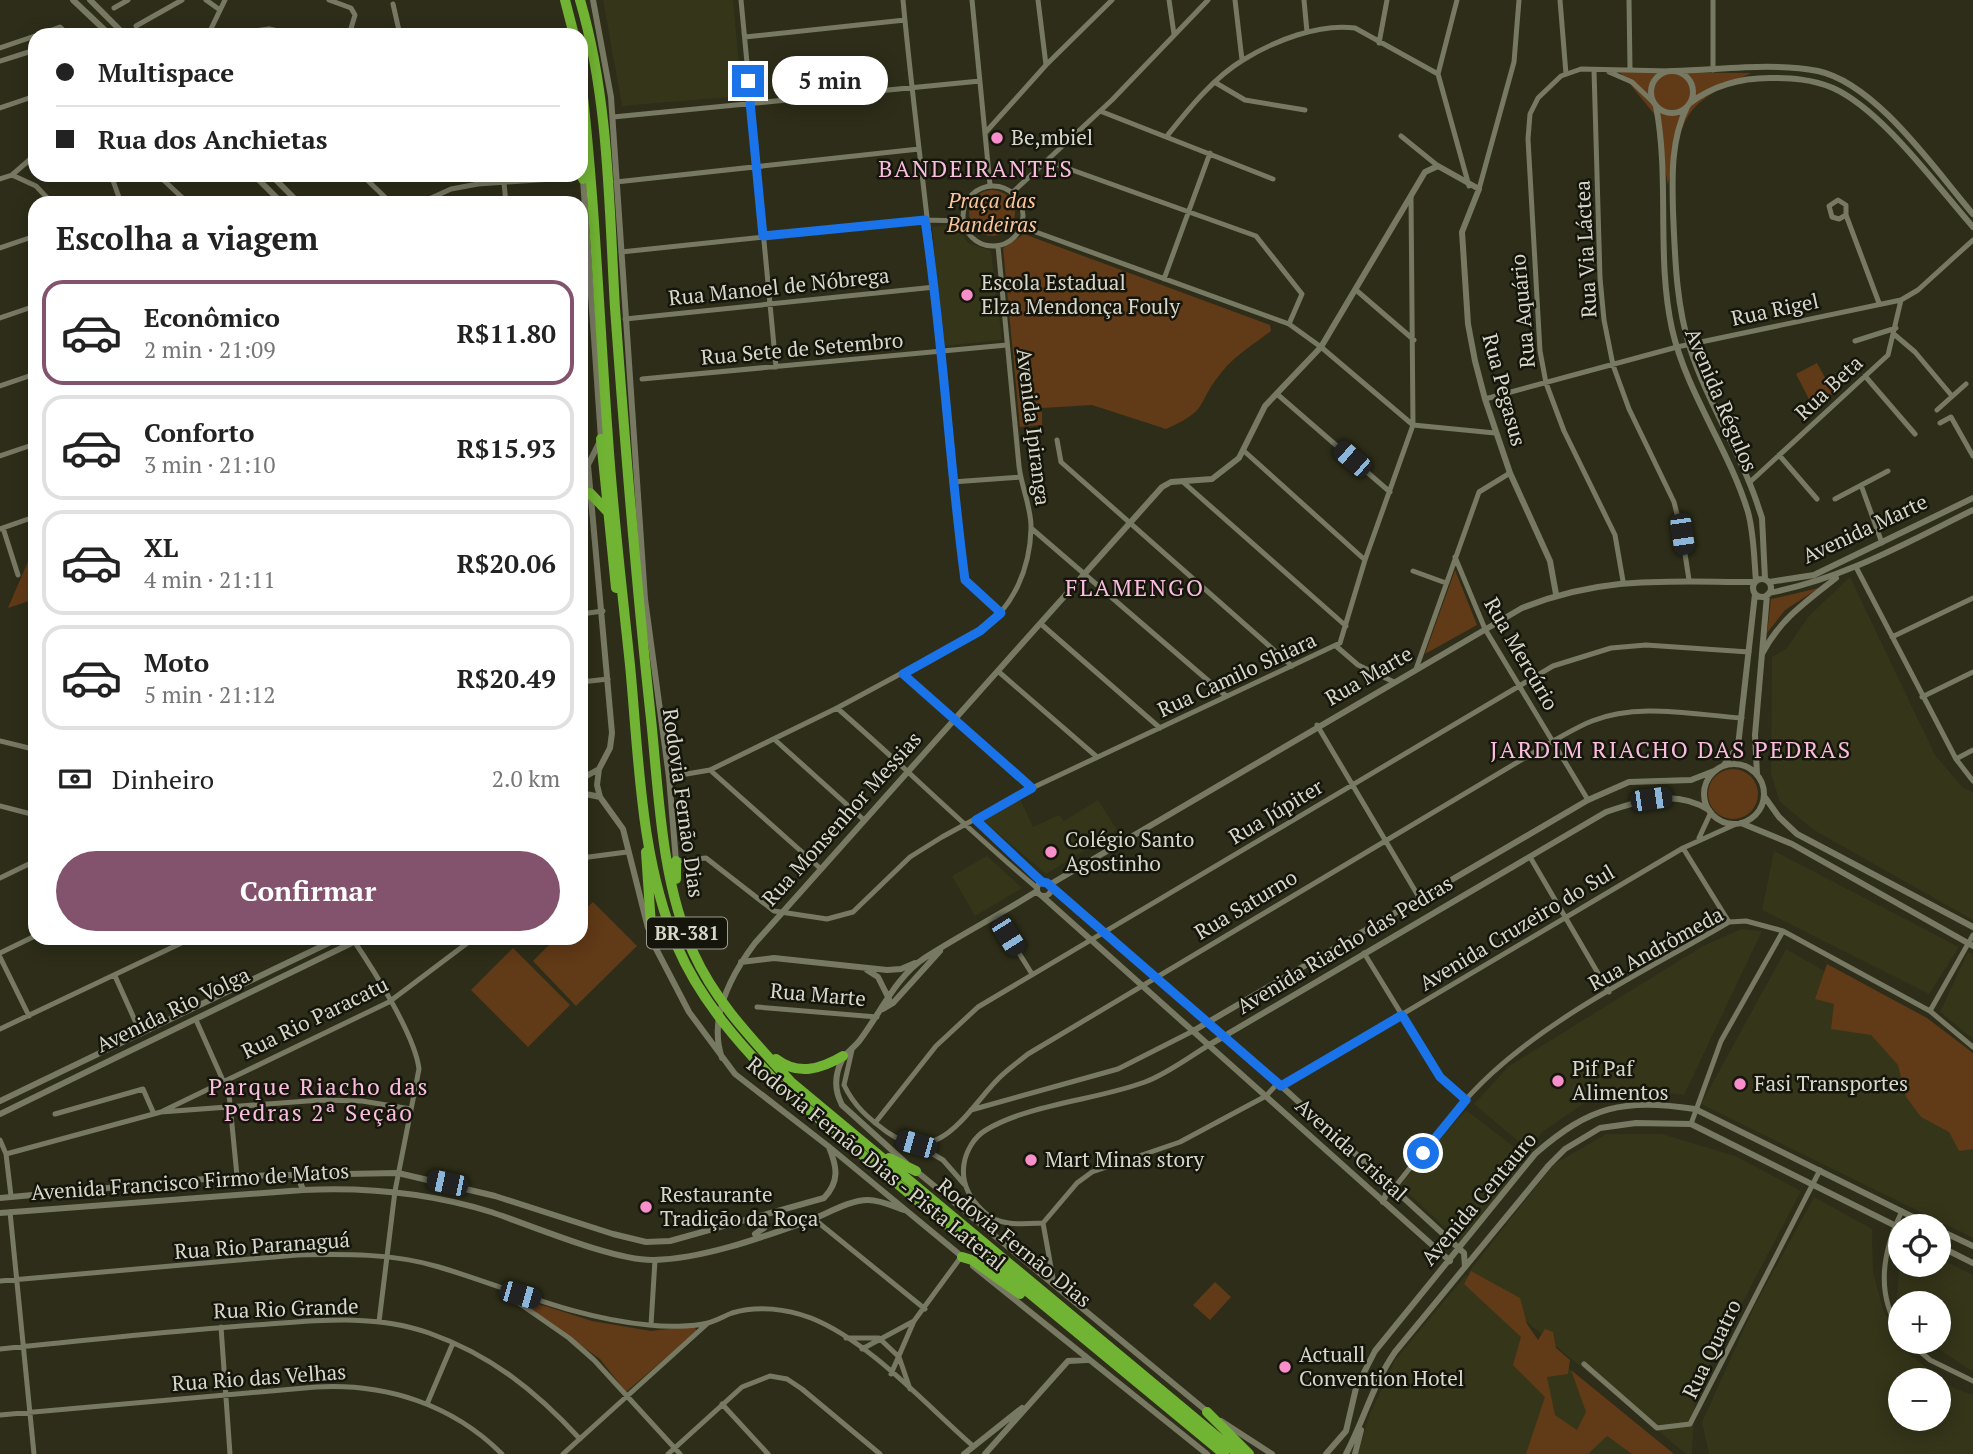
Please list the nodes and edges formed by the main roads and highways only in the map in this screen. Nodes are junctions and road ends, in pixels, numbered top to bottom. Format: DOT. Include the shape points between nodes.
graph roads {
  1 [pos="565,0"];
  2 [pos="580,0"];
  3 [pos="572,28"];
  4 [pos="587,28"];
  5 [pos="588,31"];
  6 [pos="588,134"];
  7 [pos="601,439"];
  8 [pos="590,494"];
  9 [pos="607,511"];
  10 [pos="626,633"];
  11 [pos="647,834"];
  12 [pos="676,861"];
  13 [pos="678,907"];
  14 [pos="652,940"];
  15 [pos="731,1016"];
  16 [pos="847,1053"];
  17 [pos="840,1123"];
  18 [pos="916,1171"];
  19 [pos="962,1257"];
  20 [pos="1046,1309"];
  21 [pos="1207,1412"];
  22 [pos="1224,1454"];
  23 [pos="1238,1454"];
  24 [pos="1248,1454"];
  1 -- 3 [label="highway"];
  2 -- 4 [label="highway, Rodovia Fernão Dias / BR-381"];
  5 -- 13 [label="highway, Rodovia Fernão Dias / BR-381" via="600,99 648,689 663,827"];
  6 -- 10 [label="highway, Rodovia Fernão Dias / BR-381"];
  7 -- 9 [label="highway, BR-381"];
  8 -- 9 [label="highway"];
  9 -- 10 [label="highway, BR-381"];
  10 -- 11 [label="highway, Rodovia Fernão Dias / BR-381"];
  11 -- 14 [label="highway"];
  11 -- 20 [label="highway, Rodovia Fernão Dias / BR-381" via="660,900 678,948 706,999 739,1044 784,1090"];
  12 -- 13 [label="highway"];
  13 -- 15 [label="highway, Rodovia Fernão Dias / BR-381" via="692,950"];
  15 -- 16 [label="highway" via="789,1068 808,1070"];
  15 -- 17 [label="highway, Rodovia Fernão Dias / BR-381" via="791,1082"];
  17 -- 18 [label="highway"];
  17 -- 23 [label="highway, Rodovia Fernão Dias / BR-381"];
  19 -- 20 [label="highway"];
  20 -- 22 [label="highway, Rodovia Fernão Dias / BR-381"];
  21 -- 24 [label="highway"];
}
